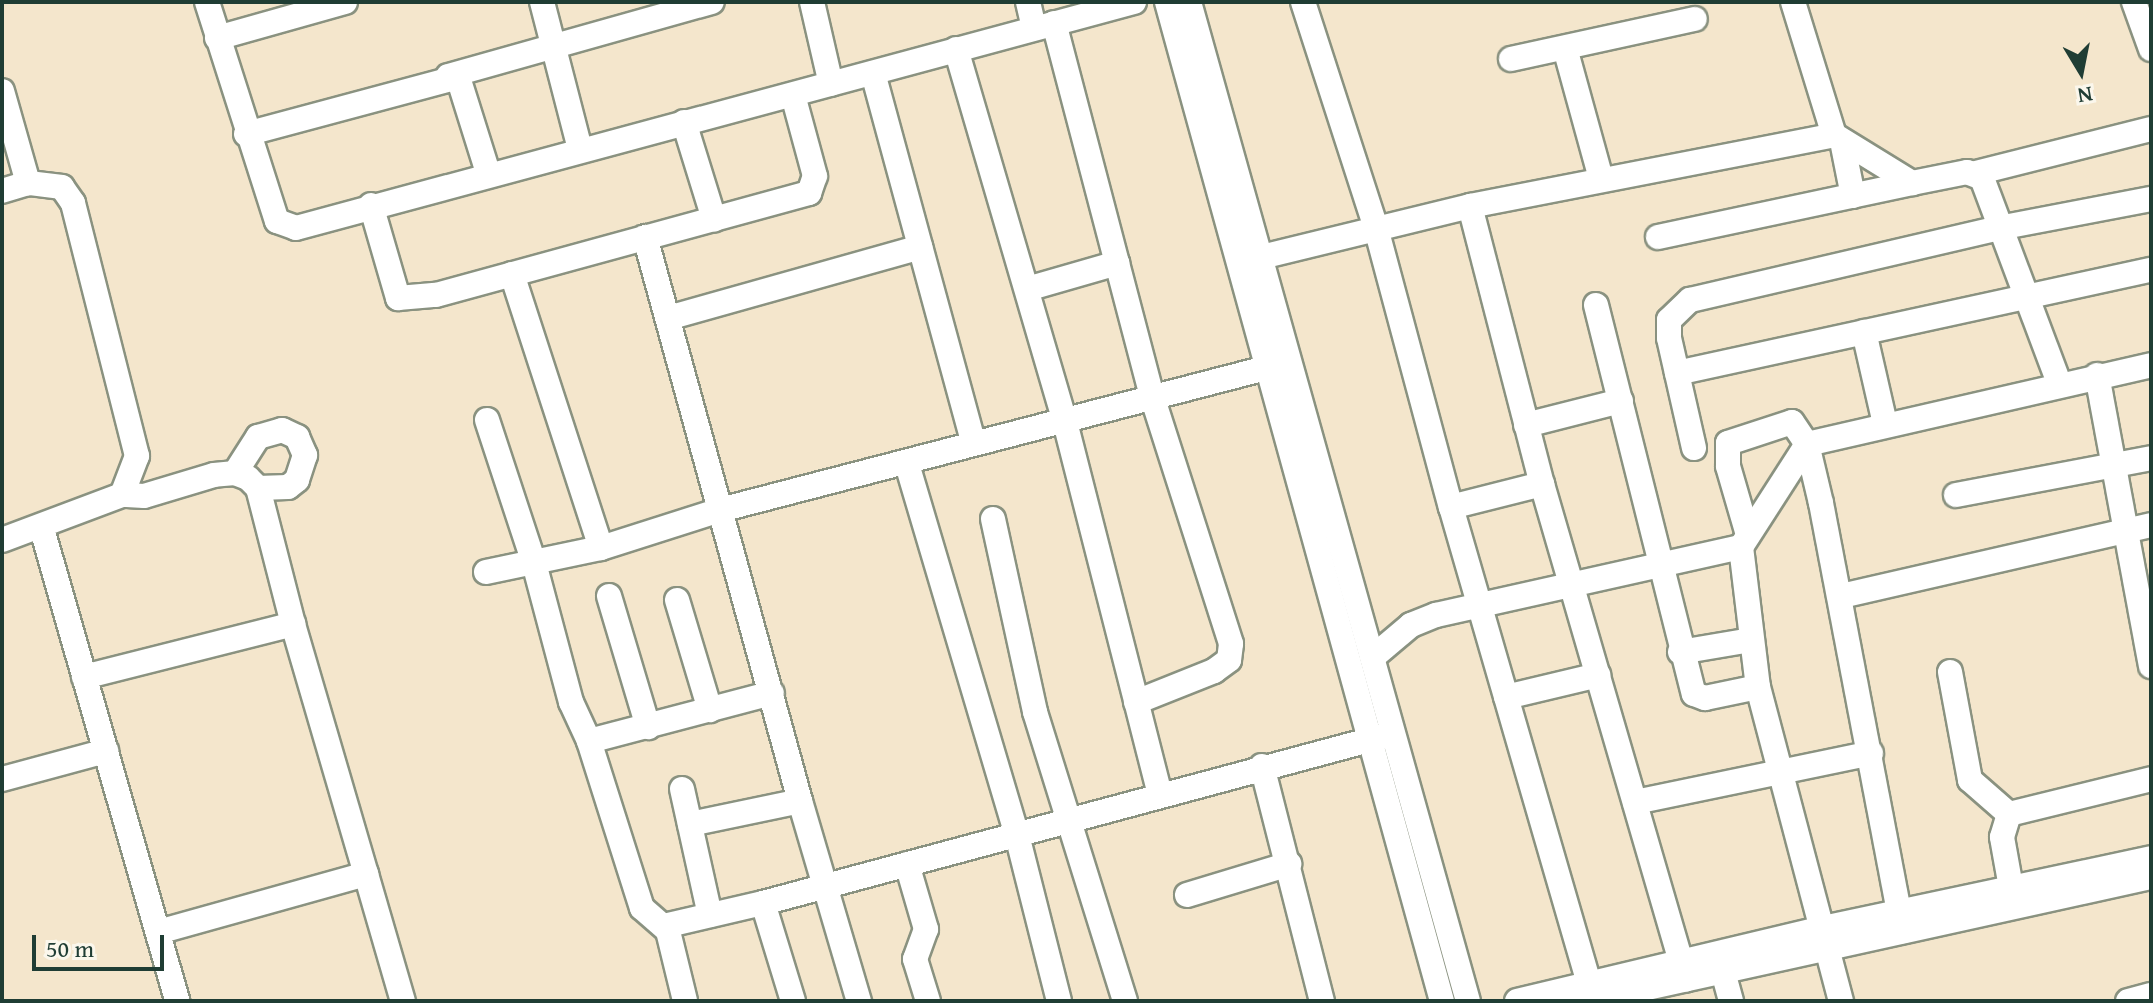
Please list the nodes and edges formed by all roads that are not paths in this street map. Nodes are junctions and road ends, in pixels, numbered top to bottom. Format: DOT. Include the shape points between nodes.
graph roads {
  1 [pos="207,2"];
  2 [pos="345,2"];
  3 [pos="542,2"];
  4 [pos="712,2"];
  5 [pos="812,2"];
  6 [pos="1028,2"];
  7 [pos="1134,2"];
  8 [pos="1167,2"];
  9 [pos="1189,2"];
  10 [pos="1303,2"];
  11 [pos="1793,2"];
  12 [pos="2134,2"];
  13 [pos="315,6"];
  14 [pos="1695,19"];
  15 [pos="1044,25"];
  16 [pos="217,38"];
  17 [pos="554,48"];
  18 [pos="1565,48"];
  19 [pos="956,49"];
  20 [pos="2151,49"];
  21 [pos="1511,59"];
  22 [pos="873,73"];
  23 [pos="448,76"];
  24 [pos="831,84"];
  25 [pos="2,91"];
  26 [pos="793,95"];
  27 [pos="684,122"];
  28 [pos="2151,129"];
  29 [pos="246,134"];
  30 [pos="1838,138"];
  31 [pos="580,149"];
  32 [pos="488,173"];
  33 [pos="1976,173"];
  34 [pos="1601,179"];
  35 [pos="28,183"];
  36 [pos="1912,183"];
  37 [pos="2,191"];
  38 [pos="1853,196"];
  39 [pos="2151,199"];
  40 [pos="371,205"];
  41 [pos="1470,206"];
  42 [pos="714,219"];
  43 [pos="2004,227"];
  44 [pos="1376,228"];
  45 [pos="645,237"];
  46 [pos="1658,237"];
  47 [pos="920,247"];
  48 [pos="1250,260"];
  49 [pos="1117,263"];
  50 [pos="2151,270"];
  51 [pos="512,274"];
  52 [pos="1027,289"];
  53 [pos="2029,296"];
  54 [pos="1596,305"];
  55 [pos="668,318"];
  56 [pos="1864,332"];
  57 [pos="1280,365"];
  58 [pos="2151,365"];
  59 [pos="1677,373"];
  60 [pos="2097,375"];
  61 [pos="2059,383"];
  62 [pos="1152,396"];
  63 [pos="1621,401"];
  64 [pos="1064,418"];
  65 [pos="487,420"];
  66 [pos="1885,424"];
  67 [pos="1526,425"];
  68 [pos="973,442"];
  69 [pos="1807,444"];
  70 [pos="1694,448"];
  71 [pos="2151,458"];
  72 [pos="907,464"];
  73 [pos="2116,465"];
  74 [pos="235,473"];
  75 [pos="1542,484"];
  76 [pos="258,488"];
  77 [pos="122,495"];
  78 [pos="1956,495"];
  79 [pos="1451,507"];
  80 [pos="720,510"];
  81 [pos="993,519"];
  82 [pos="2151,525"];
  83 [pos="42,529"];
  84 [pos="2126,531"];
  85 [pos="2,540"];
  86 [pos="1744,541"];
  87 [pos="601,548"];
  88 [pos="534,563"];
  89 [pos="1663,564"];
  90 [pos="486,572"];
  91 [pos="1574,584"];
  92 [pos="2144,592"];
  93 [pos="609,596"];
  94 [pos="1841,596"];
  95 [pos="677,600"];
  96 [pos="1480,605"];
  97 [pos="293,624"];
  98 [pos="1751,640"];
  99 [pos="1680,652"];
  100 [pos="1373,657"];
  101 [pos="2151,666"];
  102 [pos="1950,672"];
  103 [pos="1598,675"];
  104 [pos="84,677"];
  105 [pos="1758,687"];
  106 [pos="772,693"];
  107 [pos="1506,697"];
  108 [pos="1136,702"];
  109 [pos="710,710"];
  110 [pos="648,727"];
  111 [pos="1394,733"];
  112 [pos="1370,739"];
  113 [pos="589,741"];
  114 [pos="106,751"];
  115 [pos="1871,753"];
  116 [pos="1262,766"];
  117 [pos="1778,771"];
  118 [pos="2,779"];
  119 [pos="2151,779"];
  120 [pos="682,789"];
  121 [pos="1160,794"];
  122 [pos="800,801"];
  123 [pos="1635,802"];
  124 [pos="2009,814"];
  125 [pos="1068,819"];
  126 [pos="690,824"];
  127 [pos="1017,835"];
  128 [pos="2151,858"];
  129 [pos="907,864"];
  130 [pos="1289,864"];
  131 [pos="366,874"];
  132 [pos="2151,877"];
  133 [pos="827,884"];
  134 [pos="1187,895"];
  135 [pos="2013,898"];
  136 [pos="763,903"];
  137 [pos="710,915"];
  138 [pos="1901,921"];
  139 [pos="664,926"];
  140 [pos="158,932"];
  141 [pos="1826,938"];
  142 [pos="1720,961"];
  143 [pos="1683,970"];
  144 [pos="1590,995"];
  145 [pos="2151,995"];
  146 [pos="177,1001"];
  147 [pos="403,1001"];
  148 [pos="685,1001"];
  149 [pos="793,1001"];
  150 [pos="859,1001"];
  151 [pos="928,1001"];
  152 [pos="1059,1001"];
  153 [pos="1125,1001"];
  154 [pos="1322,1001"];
  155 [pos="1442,1001"];
  156 [pos="1468,1001"];
  157 [pos="1517,1001"];
  158 [pos="1731,1001"];
  159 [pos="1841,1001"];
  160 [pos="2128,1001"];
  1 -- 16 [label="street"];
  2 -- 13 [label="street"];
  3 -- 17 [label="street"];
  4 -- 17 [label="street"];
  5 -- 24 [label="street"];
  6 -- 15 [label="street"];
  7 -- 15 [label="street"];
  8 -- 48 [label="street"];
  9 -- 48 [label="street"];
  10 -- 44 [label="street"];
  11 -- 30 [label="street"];
  12 -- 20 [label="street"];
  13 -- 16 [label="street"];
  14 -- 18 [label="street"];
  15 -- 19 [label="street"];
  15 -- 49 [label="street"];
  16 -- 29 [label="street"];
  17 -- 23 [label="street"];
  17 -- 31 [label="street"];
  18 -- 21 [label="street"];
  18 -- 34 [label="street"];
  19 -- 22 [label="street"];
  19 -- 52 [label="street"];
  22 -- 24 [label="street"];
  22 -- 47 [label="street"];
  23 -- 29 [label="street"];
  23 -- 32 [label="street" via="458,77"];
  24 -- 26 [label="street"];
  25 -- 35 [label="street"];
  26 -- 27 [label="street"];
  26 -- 42 [label="street" via="814,185 798,197"];
  27 -- 31 [label="street"];
  27 -- 42 [label="street"];
  28 -- 33 [label="street"];
  29 -- 40 [label="street" via="277,221 285,227"];
  30 -- 34 [label="street"];
  30 -- 36 [label="street"];
  30 -- 38 [label="street"];
  31 -- 32 [label="street"];
  32 -- 40 [label="street"];
  33 -- 36 [label="street"];
  33 -- 43 [label="street"];
  34 -- 41 [label="street"];
  35 -- 37 [label="street"];
  35 -- 77 [label="street" via="62,187 73,203 137,456"];
  36 -- 38 [label="street"];
  38 -- 46 [label="street"];
  39 -- 43 [label="street"];
  40 -- 51 [label="street" via="398,298 418,299"];
  41 -- 44 [label="street"];
  41 -- 67 [label="street"];
  42 -- 45 [label="street"];
  43 -- 53 [label="street"];
  43 -- 59 [label="street" via="1690,300 1669,320"];
  44 -- 48 [label="street"];
  44 -- 79 [label="street"];
  45 -- 51 [label="street"];
  45 -- 55 [label="street"];
  47 -- 55 [label="street"];
  47 -- 68 [label="street"];
  48 -- 57 [label="street"];
  49 -- 52 [label="street"];
  49 -- 62 [label="street"];
  50 -- 53 [label="street"];
  51 -- 87 [label="street"];
  52 -- 64 [label="street"];
  53 -- 56 [label="street"];
  53 -- 61 [label="street"];
  54 -- 63 [label="street"];
  55 -- 80 [label="street"];
  56 -- 59 [label="street"];
  56 -- 66 [label="street"];
  57 -- 62 [label="street"];
  57 -- 100 [label="street"];
  57 -- 112 [label="street"];
  58 -- 60 [label="street"];
  59 -- 70 [label="street"];
  60 -- 61 [label="street"];
  60 -- 73 [label="street"];
  61 -- 66 [label="street"];
  62 -- 64 [label="street"];
  62 -- 108 [label="street" via="1231,644 1229,660 1214,671"];
  63 -- 67 [label="street"];
  63 -- 89 [label="street"];
  64 -- 68 [label="street"];
  64 -- 108 [label="street"];
  65 -- 88 [label="street"];
  66 -- 69 [label="street"];
  67 -- 75 [label="street"];
  68 -- 72 [label="street"];
  69 -- 86 [label="street"];
  69 -- 86 [label="street" via="1792,422 1728,443"];
  69 -- 94 [label="street"];
  71 -- 73 [label="street"];
  72 -- 80 [label="street"];
  72 -- 127 [label="street"];
  73 -- 78 [label="street"];
  73 -- 84 [label="street"];
  74 -- 76 [label="street"];
  74 -- 76 [label="street" via="258,437 282,430 297,437 305,455 297,480 288,487"];
  74 -- 77 [label="street" via="144,496"];
  75 -- 79 [label="street"];
  75 -- 91 [label="street"];
  76 -- 97 [label="street"];
  77 -- 83 [label="street"];
  79 -- 96 [label="street"];
  80 -- 87 [label="street"];
  80 -- 106 [label="street"];
  81 -- 125 [label="street" via="1035,712"];
  82 -- 84 [label="street"];
  83 -- 85 [label="street"];
  83 -- 104 [label="street"];
  84 -- 92 [label="street"];
  84 -- 94 [label="street"];
  86 -- 89 [label="street"];
  86 -- 98 [label="street"];
  87 -- 88 [label="street"];
  88 -- 90 [label="street"];
  88 -- 113 [label="street" via="571,702"];
  89 -- 91 [label="street"];
  89 -- 99 [label="street"];
  91 -- 96 [label="street"];
  91 -- 103 [label="street"];
  92 -- 101 [label="street"];
  93 -- 110 [label="street"];
  94 -- 115 [label="street"];
  95 -- 109 [label="street"];
  96 -- 100 [label="street" via="1411,625"];
  96 -- 107 [label="street"];
  97 -- 104 [label="street"];
  97 -- 131 [label="street"];
  98 -- 99 [label="street"];
  98 -- 105 [label="street"];
  99 -- 105 [label="street" via="1698,698"];
  100 -- 111 [label="street"];
  102 -- 124 [label="street" via="1970,780"];
  103 -- 107 [label="street"];
  103 -- 123 [label="street"];
  104 -- 114 [label="street"];
  105 -- 117 [label="street"];
  106 -- 109 [label="street"];
  106 -- 122 [label="street"];
  107 -- 144 [label="street"];
  108 -- 121 [label="street"];
  109 -- 110 [label="street"];
  110 -- 113 [label="street"];
  111 -- 112 [label="street"];
  111 -- 156 [label="street"];
  112 -- 116 [label="street"];
  112 -- 155 [label="street"];
  113 -- 139 [label="street" via="642,908"];
  114 -- 118 [label="street"];
  114 -- 140 [label="street"];
  115 -- 117 [label="street"];
  115 -- 138 [label="street"];
  116 -- 121 [label="street"];
  116 -- 130 [label="street"];
  117 -- 123 [label="street"];
  117 -- 141 [label="street"];
  119 -- 124 [label="street" via="2035,803"];
  120 -- 126 [label="street"];
  121 -- 125 [label="street"];
  122 -- 126 [label="street"];
  122 -- 133 [label="street"];
  123 -- 143 [label="street"];
  124 -- 135 [label="street" via="2002,837"];
  125 -- 127 [label="street"];
  125 -- 153 [label="street"];
  126 -- 137 [label="street"];
  127 -- 129 [label="street"];
  127 -- 152 [label="street"];
  128 -- 135 [label="street"];
  129 -- 133 [label="street"];
  129 -- 151 [label="street" via="926,929 915,959"];
  130 -- 134 [label="street"];
  130 -- 154 [label="street"];
  131 -- 140 [label="street"];
  131 -- 147 [label="street"];
  132 -- 135 [label="street"];
  133 -- 136 [label="street"];
  133 -- 150 [label="street"];
  135 -- 138 [label="street"];
  136 -- 137 [label="street"];
  136 -- 149 [label="street"];
  137 -- 139 [label="street"];
  138 -- 141 [label="street"];
  139 -- 148 [label="street"];
  140 -- 146 [label="street"];
  141 -- 142 [label="street"];
  141 -- 159 [label="street"];
  142 -- 143 [label="street"];
  142 -- 158 [label="street"];
  143 -- 144 [label="street"];
  144 -- 157 [label="street"];
  145 -- 160 [label="street"];
}
